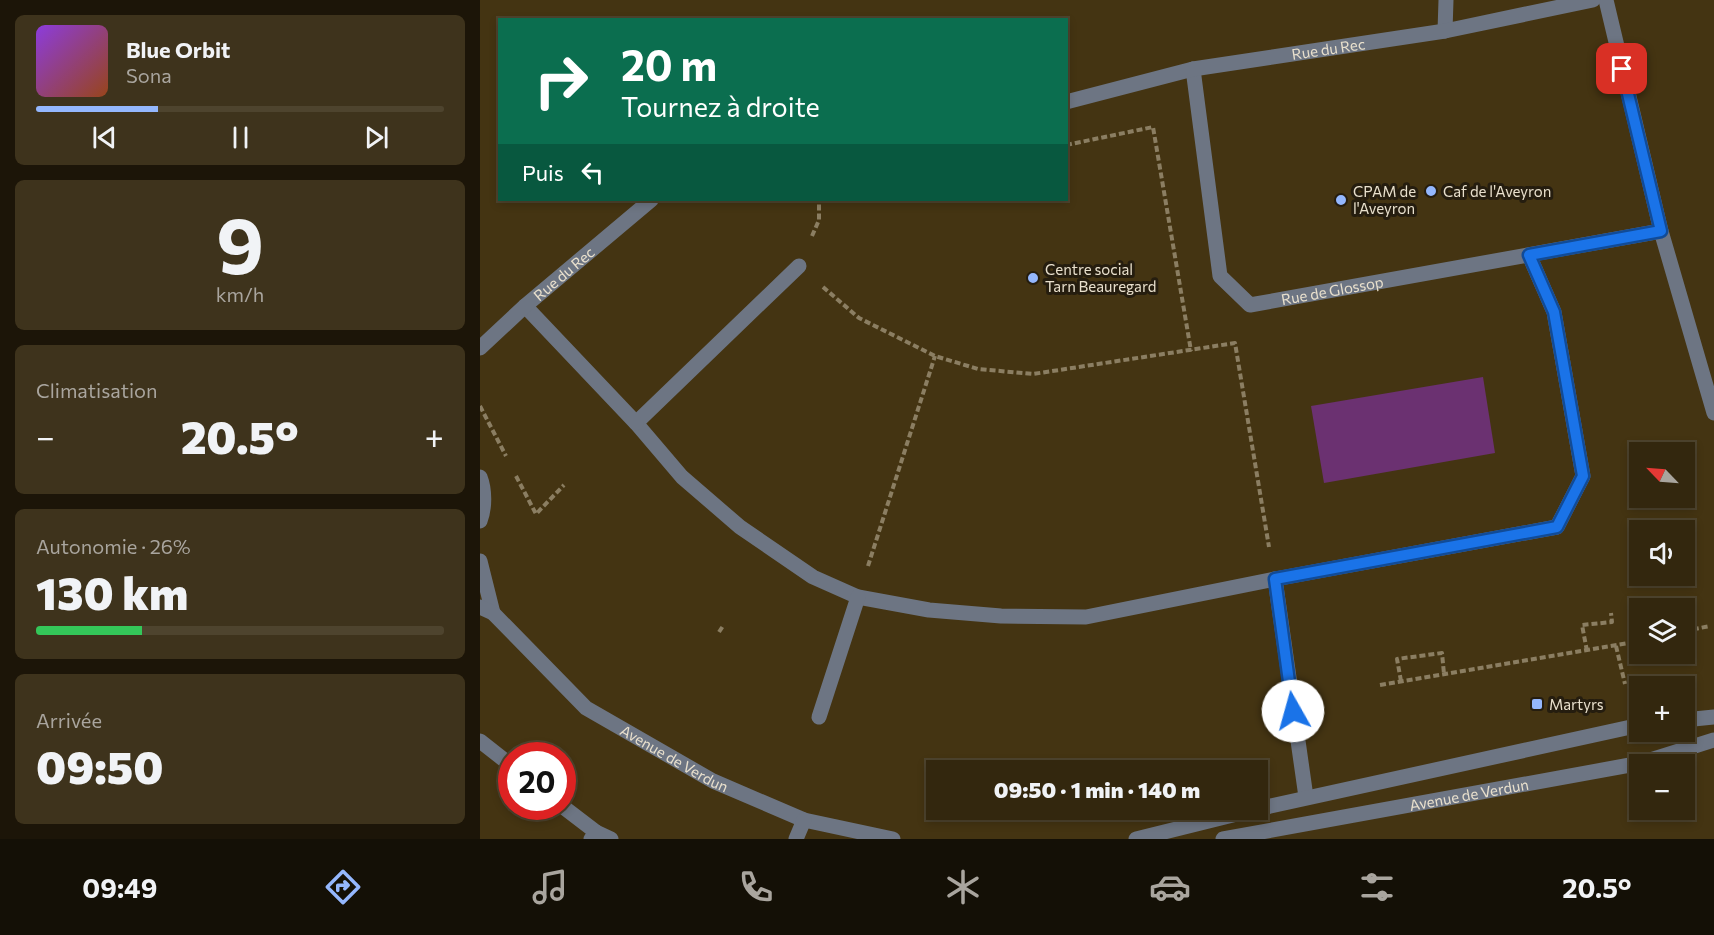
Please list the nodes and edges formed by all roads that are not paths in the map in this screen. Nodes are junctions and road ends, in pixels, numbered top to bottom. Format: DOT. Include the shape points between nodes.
graph roads {
  1 [pos="1446,0"];
  2 [pos="1593,0"];
  3 [pos="1606,0"];
  4 [pos="1445,31"];
  5 [pos="1193,69"];
  6 [pos="1068,101"];
  7 [pos="650,201"];
  8 [pos="1661,231"];
  9 [pos="1529,255"];
  10 [pos="799,266"];
  11 [pos="525,306"];
  12 [pos="480,348"];
  13 [pos="1714,412"];
  14 [pos="636,423"];
  15 [pos="480,477"];
  16 [pos="480,521"];
  17 [pos="480,561"];
  18 [pos="1275,579"];
  19 [pos="858,597"];
  20 [pos="486,610"];
  21 [pos="819,717"];
  22 [pos="1714,717"];
  23 [pos="1695,719"];
  24 [pos="1629,727"];
  25 [pos="1714,740"];
  26 [pos="480,741"];
  27 [pos="498,755"];
  28 [pos="1306,797"];
  29 [pos="1268,806"];
  30 [pos="576,819"];
  31 [pos="804,820"];
  32 [pos="1211,820"];
  33 [pos="593,835"];
  34 [pos="611,839"];
  35 [pos="795,839"];
  36 [pos="893,839"];
  37 [pos="1136,839"];
  38 [pos="1223,839"];
  1 -- 4 [label="street"];
  2 -- 4 [label="street, Rue du Rec"];
  3 -- 8 [label="street"];
  4 -- 5 [label="street, Rue du Rec"];
  5 -- 6 [label="street, Rue du Rec"];
  5 -- 9 [label="street, Rue de Glossop" via="1220,276 1250,305"];
  7 -- 11 [label="street, Rue du Rec"];
  8 -- 9 [label="street, Rue de Glossop"];
  8 -- 13 [label="street"];
  9 -- 18 [label="street" via="1554,312 1583,476 1557,527"];
  10 -- 14 [label="street"];
  11 -- 12 [label="street, Rue du Rec"];
  11 -- 14 [label="street"];
  14 -- 19 [label="street" via="682,477 740,527 813,577"];
  15 -- 16 [label="street"];
  17 -- 20 [label="street, Avenue de Verdun"];
  18 -- 19 [label="street" via="1086,617 929,610"];
  18 -- 28 [label="street"];
  19 -- 21 [label="street"];
  20 -- 31 [label="street, Avenue de Verdun" via="586,708 713,782"];
  22 -- 23 [label="street"];
  24 -- 28 [label="street, Avenue de Verdun"];
  25 -- 38 [label="street, Avenue de Verdun" via="1641,763"];
  26 -- 27 [label="street"];
  28 -- 29 [label="street, Avenue de Verdun"];
  30 -- 33 [label="street"];
  31 -- 35 [label="street"];
  31 -- 36 [label="street, Avenue de Verdun"];
  32 -- 37 [label="street, Avenue de Verdun"];
  33 -- 34 [label="street"];
}
